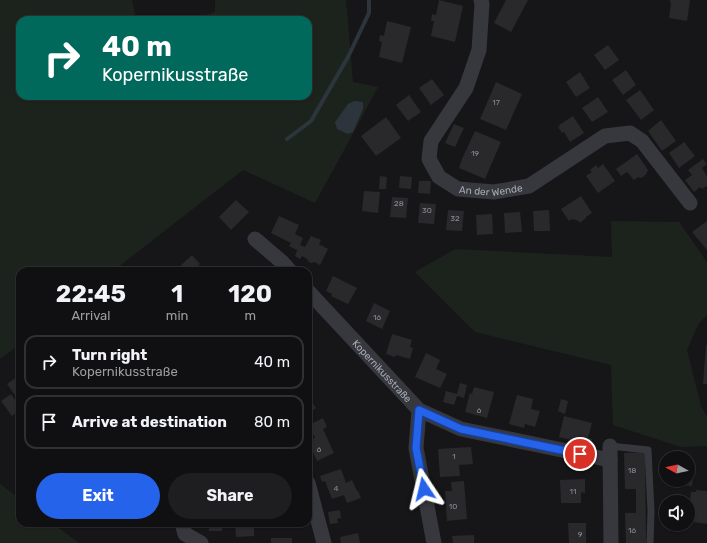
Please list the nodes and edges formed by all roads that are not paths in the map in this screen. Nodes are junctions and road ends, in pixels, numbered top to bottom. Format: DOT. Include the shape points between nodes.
graph roads {
  1 [pos="481,0"];
  2 [pos="690,203"];
  3 [pos="255,239"];
  4 [pos="286,267"];
  5 [pos="312,295"];
  6 [pos="419,410"];
  7 [pos="610,453"];
  8 [pos="312,498"];
  9 [pos="184,528"];
  10 [pos="200,543"];
  11 [pos="324,543"];
  12 [pos="434,543"];
  13 [pos="611,543"];
  14 [pos="650,543"];
  1 -- 2 [label="street, An der Wende" via="479,50 466,88 432,141 429,159 439,176 458,188 465,189 494,192 529,186 605,136 630,133 642,141"];
  3 -- 4 [label="street"];
  5 -- 6 [label="street, Kopernikusstraße"];
  6 -- 7 [label="street, Kopernikusstraße" via="461,429"];
  6 -- 12 [label="street" via="416,448"];
  7 -- 13 [label="street"];
  7 -- 14 [label="lane" via="648,450"];
  8 -- 11 [label="street"];
  9 -- 10 [label="street"];
}
